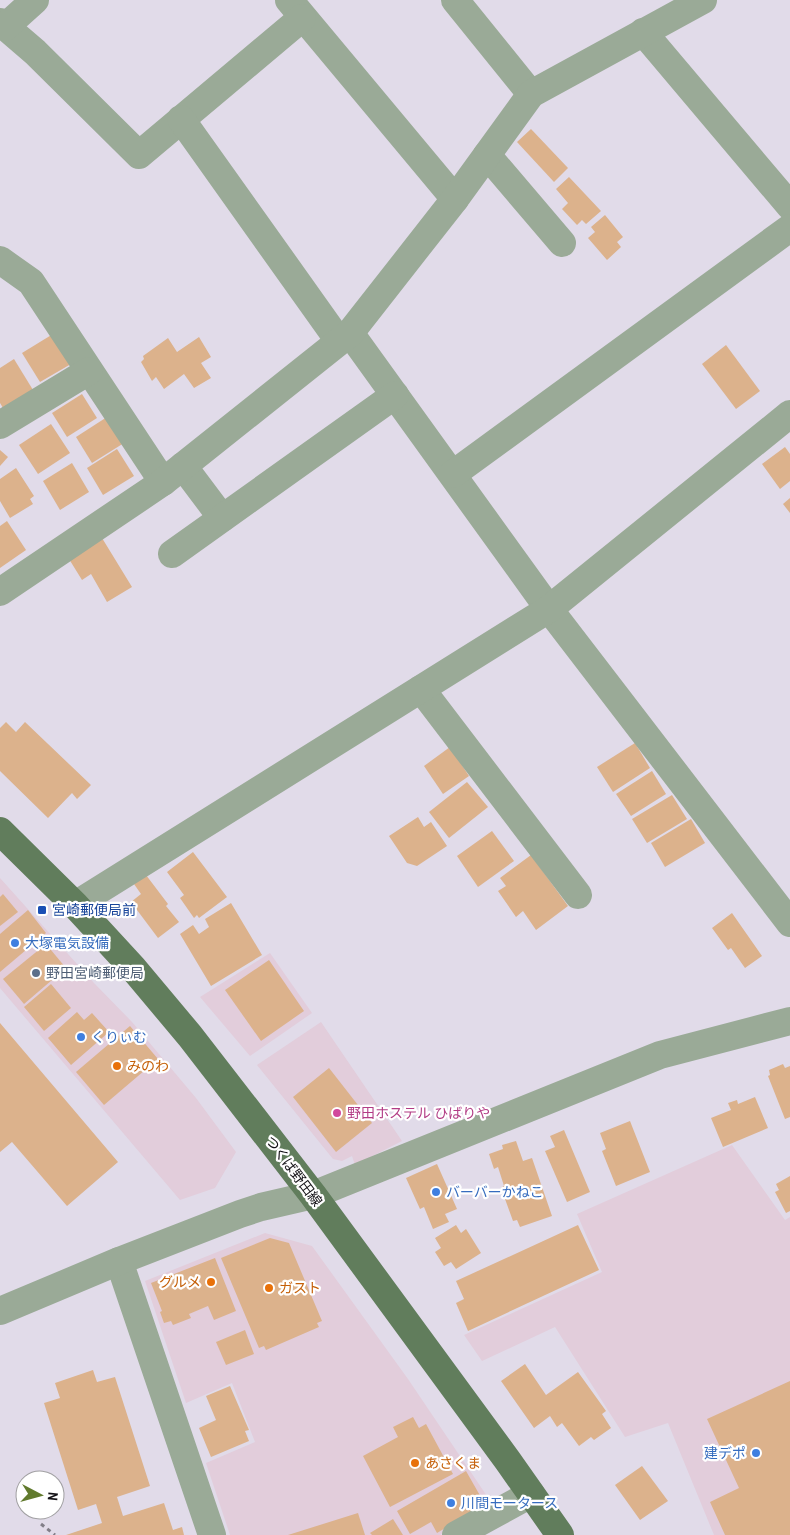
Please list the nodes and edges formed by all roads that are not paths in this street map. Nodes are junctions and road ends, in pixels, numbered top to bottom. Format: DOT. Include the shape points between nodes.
graph roads {
  1 [pos="35,0"];
  2 [pos="455,0"];
  3 [pos="703,0"];
  4 [pos="296,9"];
  5 [pos="3,24"];
  6 [pos="643,32"];
  7 [pos="531,94"];
  8 [pos="181,119"];
  9 [pos="487,155"];
  10 [pos="455,199"];
  11 [pos="790,206"];
  12 [pos="790,228"];
  13 [pos="562,243"];
  14 [pos="0,260"];
  15 [pos="344,337"];
  16 [pos="89,370"];
  17 [pos="394,395"];
  18 [pos="790,414"];
  19 [pos="0,425"];
  20 [pos="173,474"];
  21 [pos="453,474"];
  22 [pos="222,518"];
  23 [pos="172,554"];
  24 [pos="0,592"];
  25 [pos="549,609"];
  26 [pos="421,689"];
  27 [pos="0,831"];
  28 [pos="578,895"];
  29 [pos="74,905"];
  30 [pos="790,923"];
  31 [pos="790,1021"];
  32 [pos="313,1195"];
  33 [pos="119,1261"];
  34 [pos="0,1311"];
  35 [pos="531,1494"];
  36 [pos="212,1535"];
  37 [pos="456,1535"];
  38 [pos="560,1535"];
  1 -- 5 [label="street"];
  2 -- 7 [label="street"];
  3 -- 6 [label="street"];
  4 -- 8 [label="street"];
  4 -- 10 [label="street"];
  5 -- 8 [label="street" via="139,155"];
  6 -- 7 [label="street"];
  6 -- 11 [label="street"];
  7 -- 9 [label="street"];
  8 -- 15 [label="street"];
  9 -- 10 [label="street"];
  9 -- 13 [label="street"];
  10 -- 15 [label="street"];
  12 -- 21 [label="street"];
  14 -- 16 [label="street" via="31,282"];
  15 -- 17 [label="street"];
  15 -- 20 [label="street"];
  16 -- 19 [label="street"];
  16 -- 20 [label="street"];
  17 -- 21 [label="street"];
  17 -- 22 [label="street"];
  18 -- 25 [label="street"];
  20 -- 22 [label="street"];
  20 -- 24 [label="street"];
  21 -- 25 [label="street"];
  22 -- 23 [label="street"];
  25 -- 26 [label="street"];
  25 -- 30 [label="street"];
  26 -- 28 [label="street"];
  26 -- 29 [label="street"];
  27 -- 29 [label="main road, つくば野田線"];
  29 -- 32 [label="main road, つくば野田線" via="190,1036"];
  31 -- 32 [label="street" via="660,1055"];
  32 -- 33 [label="street" via="240,1214"];
  32 -- 35 [label="main road, つくば野田線"];
  33 -- 34 [label="street"];
  33 -- 36 [label="street"];
  35 -- 37 [label="street"];
  35 -- 38 [label="main road, つくば野田線"];
}
